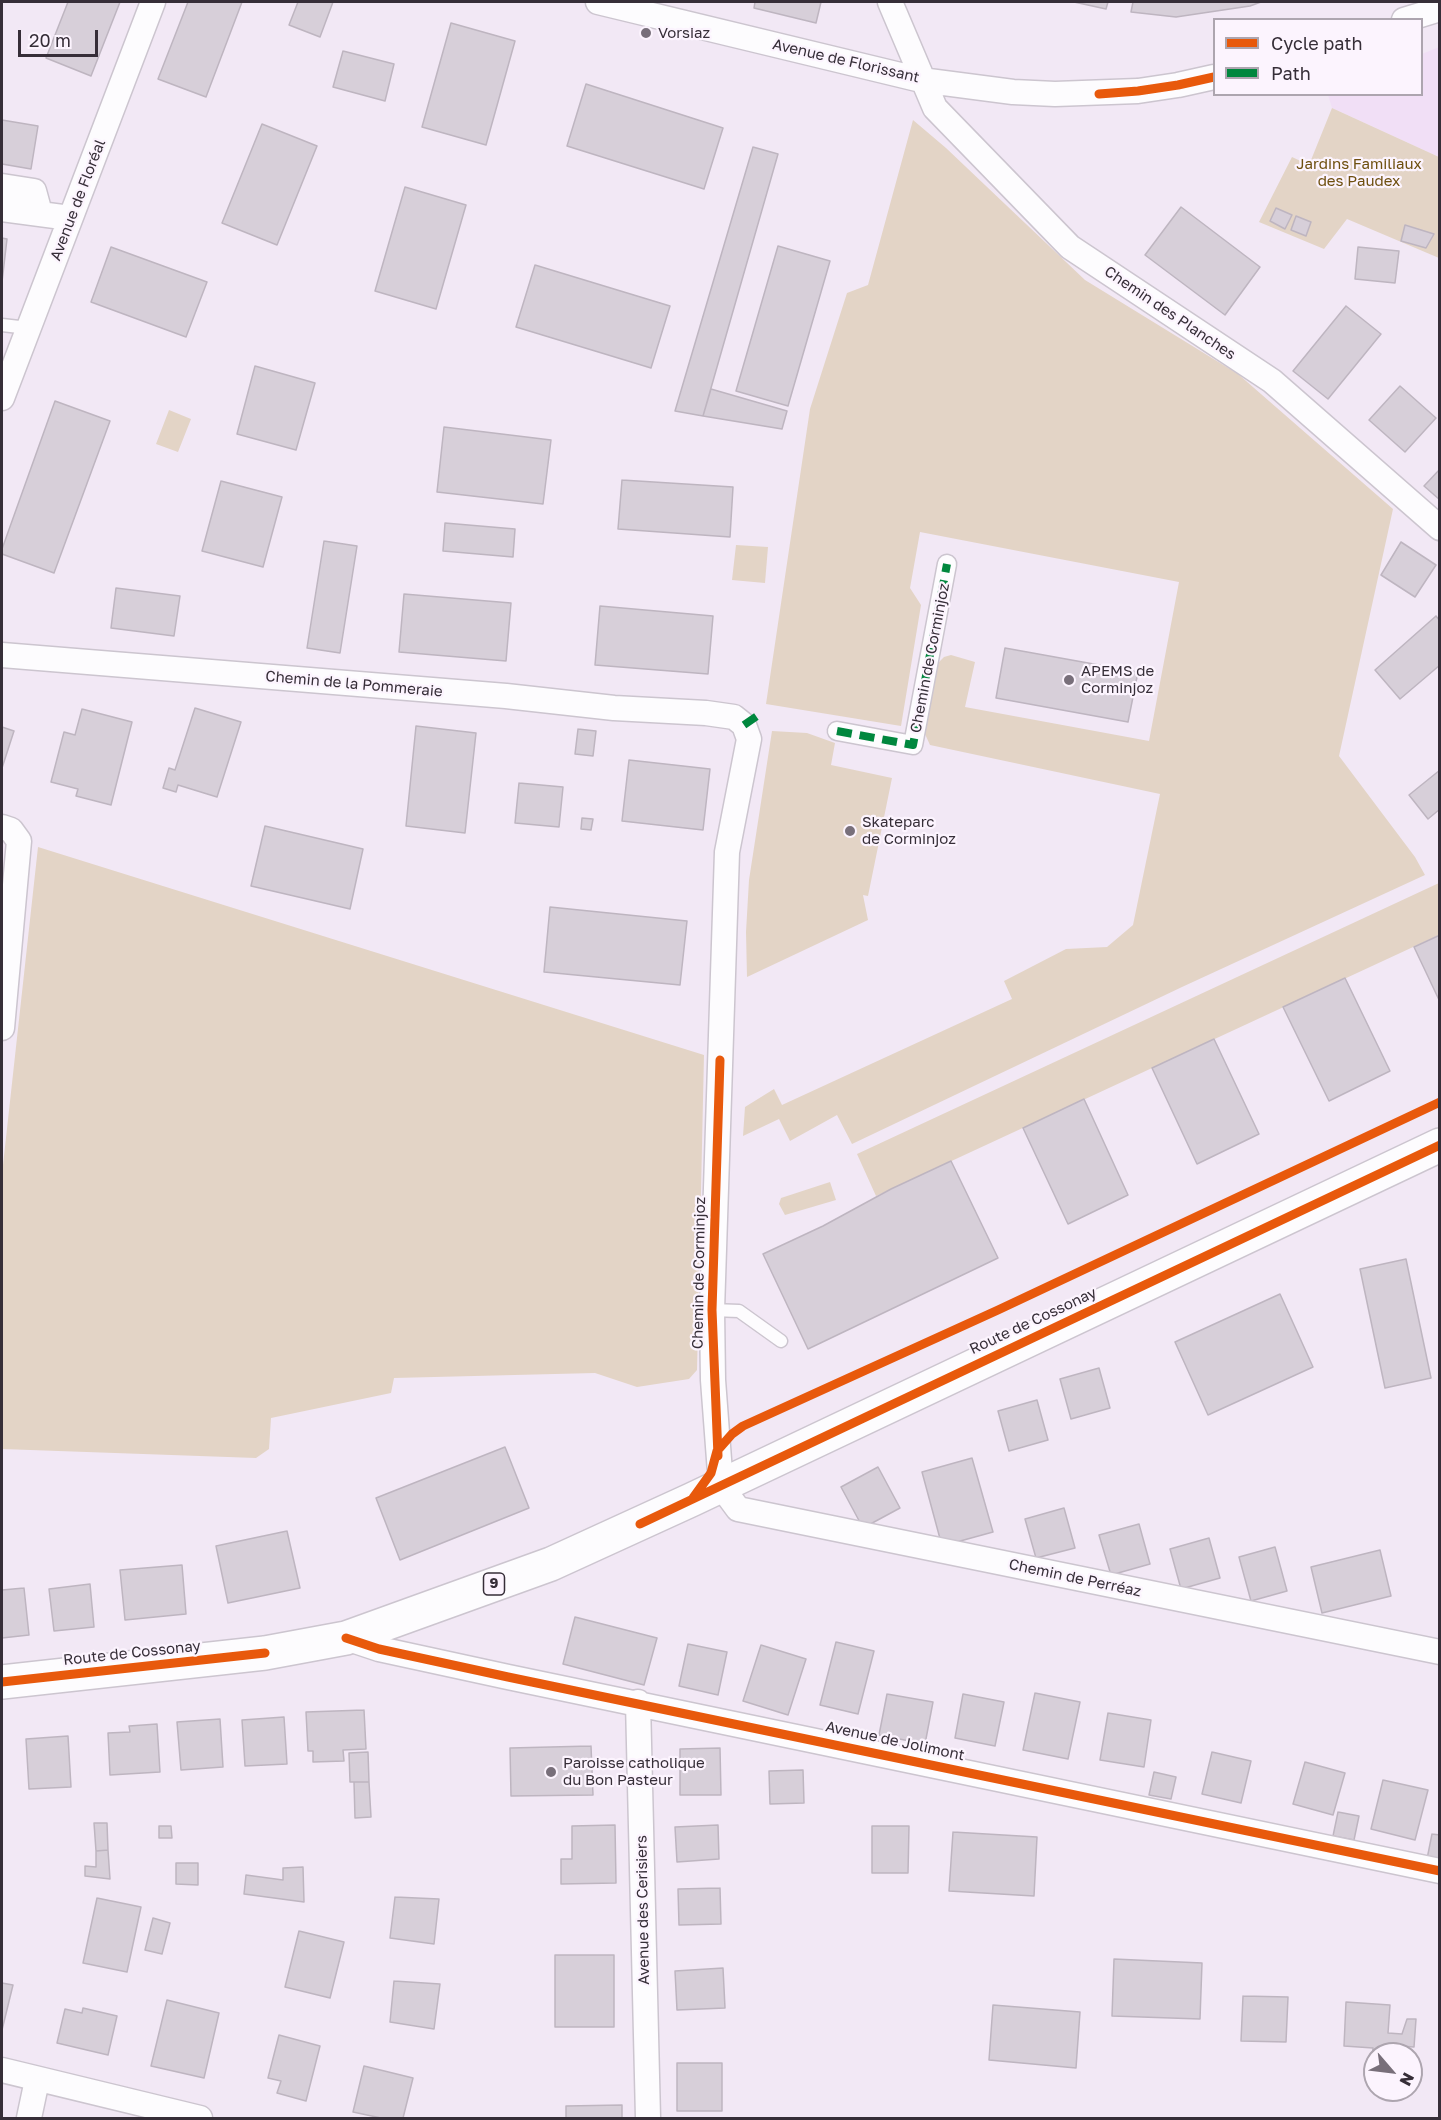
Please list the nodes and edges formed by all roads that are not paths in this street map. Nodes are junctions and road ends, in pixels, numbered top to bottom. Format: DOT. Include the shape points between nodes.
graph roads {
  1 [pos="153,2"];
  2 [pos="598,2"];
  3 [pos="890,2"];
  4 [pos="1213,76"];
  5 [pos="921,80"];
  6 [pos="2,186"];
  7 [pos="2,209"];
  8 [pos="40,213"];
  9 [pos="70,219"];
  10 [pos="2,325"];
  11 [pos="28,328"];
  12 [pos="2,398"];
  13 [pos="1440,528"];
  14 [pos="947,564"];
  15 [pos="2,655"];
  16 [pos="706,713"];
  17 [pos="837,731"];
  18 [pos="2,827"];
  19 [pos="2,1028"];
  20 [pos="1440,1145"];
  21 [pos="712,1310"];
  22 [pos="781,1341"];
  23 [pos="721,1486"];
  24 [pos="346,1638"];
  25 [pos="1440,1652"];
  26 [pos="2,1682"];
  27 [pos="638,1702"];
  28 [pos="1440,1871"];
  29 [pos="2,2070"];
  30 [pos="37,2080"];
  31 [pos="29,2118"];
  32 [pos="200,2118"];
  33 [pos="648,2118"];
  1 -- 9 [label="street, Avenue de Floréal"];
  2 -- 5 [label="street, Avenue de Florissant"];
  3 -- 5 [label="street, Chemin des Planches"];
  4 -- 5 [label="street, Avenue de Florissant" via="1168,87 1099,94 1013,92"];
  5 -- 13 [label="street, Chemin des Planches" via="935,108 1070,247 1272,381"];
  6 -- 8 [label="street" via="34,191"];
  7 -- 8 [label="street"];
  8 -- 9 [label="street"];
  9 -- 11 [label="street, Avenue de Floréal"];
  10 -- 11 [label="lane"];
  11 -- 12 [label="street, Avenue de Floréal"];
  14 -- 17 [label="street, Chemin de Corminjoz" via="913,745"];
  15 -- 16 [label="street, Chemin de la Pommeraie"];
  16 -- 21 [label="street, Chemin de Corminjoz" via="734,717 744,725 749,739 727,852"];
  18 -- 19 [label="street" via="11,830 20,841"];
  20 -- 23 [label="main road, Route de Cossonay / 9"];
  21 -- 22 [label="lane" via="739,1311"];
  21 -- 23 [label="street, Chemin de Corminjoz"];
  23 -- 24 [label="main road, Route de Cossonay / 9" via="551,1564"];
  23 -- 25 [label="street, Chemin de Perréaz" via="738,1509"];
  24 -- 26 [label="main road, Route de Cossonay / 9" via="265,1653"];
  24 -- 27 [label="street, Avenue de Jolimont" via="379,1649"];
  27 -- 28 [label="street, Avenue de Jolimont"];
  27 -- 33 [label="street, Avenue des Cerisiers"];
  29 -- 30 [label="street"];
  30 -- 31 [label="street"];
  30 -- 32 [label="street"];
}
